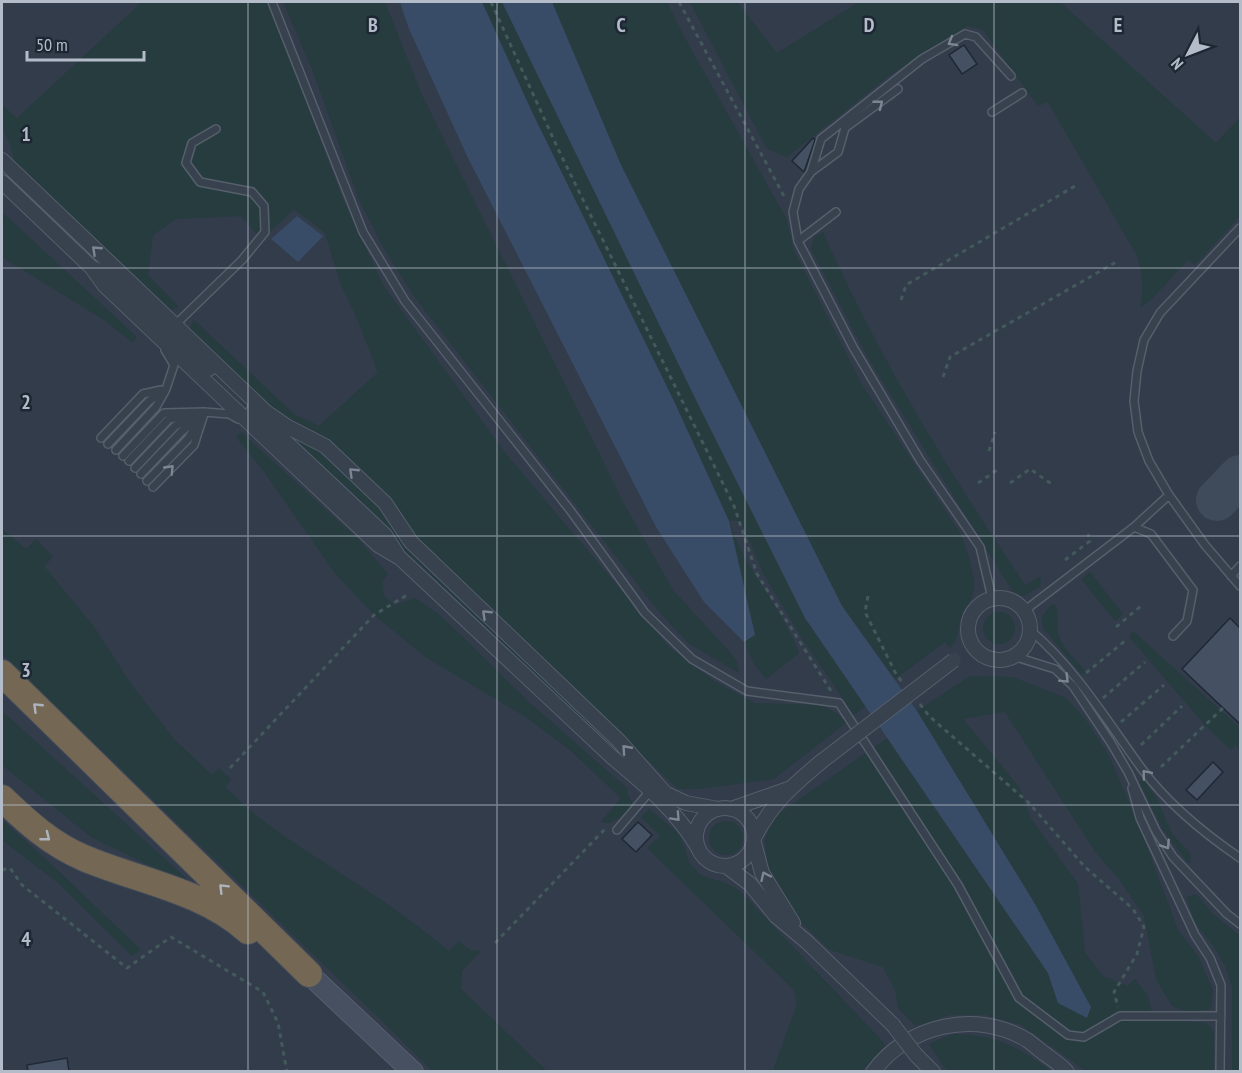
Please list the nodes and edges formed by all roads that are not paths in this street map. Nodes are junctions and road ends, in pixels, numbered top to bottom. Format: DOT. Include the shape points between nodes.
graph roads {
  1 [pos="272,2"];
  2 [pos="1011,76"];
  3 [pos="898,89"];
  4 [pos="1022,93"];
  5 [pos="992,112"];
  6 [pos="216,129"];
  7 [pos="2,160"];
  8 [pos="811,172"];
  9 [pos="2,182"];
  10 [pos="836,212"];
  11 [pos="1240,228"];
  12 [pos="798,241"];
  13 [pos="167,330"];
  14 [pos="166,389"];
  15 [pos="204,412"];
  16 [pos="260,432"];
  17 [pos="102,438"];
  18 [pos="108,444"];
  19 [pos="116,450"];
  20 [pos="123,456"];
  21 [pos="129,461"];
  22 [pos="135,468"];
  23 [pos="141,474"];
  24 [pos="147,481"];
  25 [pos="153,487"];
  26 [pos="1169,495"];
  27 [pos="1134,527"];
  28 [pos="399,558"];
  29 [pos="1240,566"];
  30 [pos="1232,576"];
  31 [pos="1240,586"];
  32 [pos="992,598"];
  33 [pos="1024,611"];
  34 [pos="1030,630"];
  35 [pos="1173,636"];
  36 [pos="973,646"];
  37 [pos="1013,656"];
  38 [pos="2,673"];
  39 [pos="1128,772"];
  40 [pos="639,780"];
  41 [pos="790,788"];
  42 [pos="650,791"];
  43 [pos="665,793"];
  44 [pos="2,798"];
  45 [pos="725,809"];
  46 [pos="616,830"];
  47 [pos="754,840"];
  48 [pos="697,846"];
  49 [pos="1240,858"];
  50 [pos="726,866"];
  51 [pos="1240,924"];
  52 [pos="807,942"];
  53 [pos="309,974"];
  54 [pos="1221,1016"];
  55 [pos="916,1055"];
  56 [pos="413,1071"];
  57 [pos="873,1071"];
  58 [pos="922,1071"];
  59 [pos="933,1071"];
  60 [pos="1067,1071"];
  61 [pos="1220,1071"];
  1 -- 54 [label="lane" via="363,232 405,301 570,510 645,613 692,659 747,691 839,703 958,885 1019,998 1068,1035 1084,1037 1120,1016"];
  2 -- 8 [label="lane, one-way" via="976,37 965,34 922,59 821,139"];
  8 -- 3 [label="lane, one-way" via="838,152 845,128"];
  4 -- 5 [label="lane"];
  6 -- 13 [label="lane" via="192,143 186,163 200,182 252,192 264,206 265,232 242,260"];
  13 -- 7 [label="street, one-way"];
  8 -- 12 [label="lane" via="799,189 793,212"];
  9 -- 13 [label="street" via="92,268 110,277"];
  10 -- 12 [label="lane"];
  11 -- 26 [label="lane" via="1160,313 1144,340 1134,401 1138,432"];
  12 -- 32 [label="lane" via="853,347 920,460 980,547"];
  13 -- 14 [label="lane" via="174,365"];
  13 -- 16 [label="street"];
  13 -- 28 [label="street" via="385,535"];
  43 -- 13 [label="street, one-way" via="619,741 411,542 385,503 325,446 266,412"];
  14 -- 17 [label="lane" via="143,394"];
  14 -- 18 [label="lane"];
  14 -- 19 [label="lane" via="156,407"];
  15 -- 16 [label="lane" via="229,414"];
  15 -- 20 [label="lane" via="164,413"];
  15 -- 21 [label="lane" via="169,419"];
  15 -- 22 [label="lane" via="174,426"];
  15 -- 23 [label="lane"];
  15 -- 24 [label="lane" via="188,439"];
  25 -- 15 [label="lane, one-way" via="194,445"];
  16 -- 28 [label="street" via="378,544"];
  26 -- 27 [label="lane"];
  26 -- 30 [label="lane"];
  27 -- 33 [label="lane"];
  27 -- 35 [label="lane" via="1151,534 1193,590 1187,621"];
  28 -- 40 [label="street"];
  29 -- 30 [label="lane"];
  30 -- 31 [label="lane"];
  32 -- 33 [label="street" via="1010,600"];
  32 -- 36 [label="street" via="982,602 970,617 968,627"];
  33 -- 34 [label="street"];
  34 -- 37 [label="street" via="1025,645"];
  49 -- 34 [label="lane, one-way" via="1217,843 1161,790 1079,681"];
  36 -- 37 [label="street" via="979,653 996,659"];
  36 -- 41 [label="street, bridge"];
  37 -- 39 [label="lane, one-way" via="1055,669 1073,686"];
  53 -- 38 [label="highway, one-way"];
  39 -- 51 [label="lane, one-way" via="1173,857"];
  39 -- 54 [label="lane" via="1140,818 1221,985"];
  40 -- 42 [label="street"];
  40 -- 43 [label="street"];
  41 -- 45 [label="street"];
  41 -- 47 [label="street" via="765,817"];
  42 -- 46 [label="lane"];
  42 -- 48 [label="street, one-way" via="678,818"];
  43 -- 45 [label="street" via="686,803"];
  44 -- 53 [label="highway, one-way" via="50,841 83,858 208,903 239,923 272,953"];
  45 -- 47 [label="street" via="745,816"];
  45 -- 48 [label="street" via="710,812 702,819"];
  47 -- 50 [label="street" via="744,859"];
  52 -- 47 [label="street, one-way" via="762,873"];
  48 -- 50 [label="street" via="708,861"];
  50 -- 52 [label="street" via="750,884 776,916"];
  52 -- 55 [label="street, bridge" via="892,1025"];
  53 -- 56 [label="main road"];
  54 -- 61 [label="lane"];
  55 -- 58 [label="street"];
  55 -- 59 [label="street"];
  57 -- 60 [label="street" via="889,1053 916,1035 942,1026 980,1024 1025,1039"];
}
